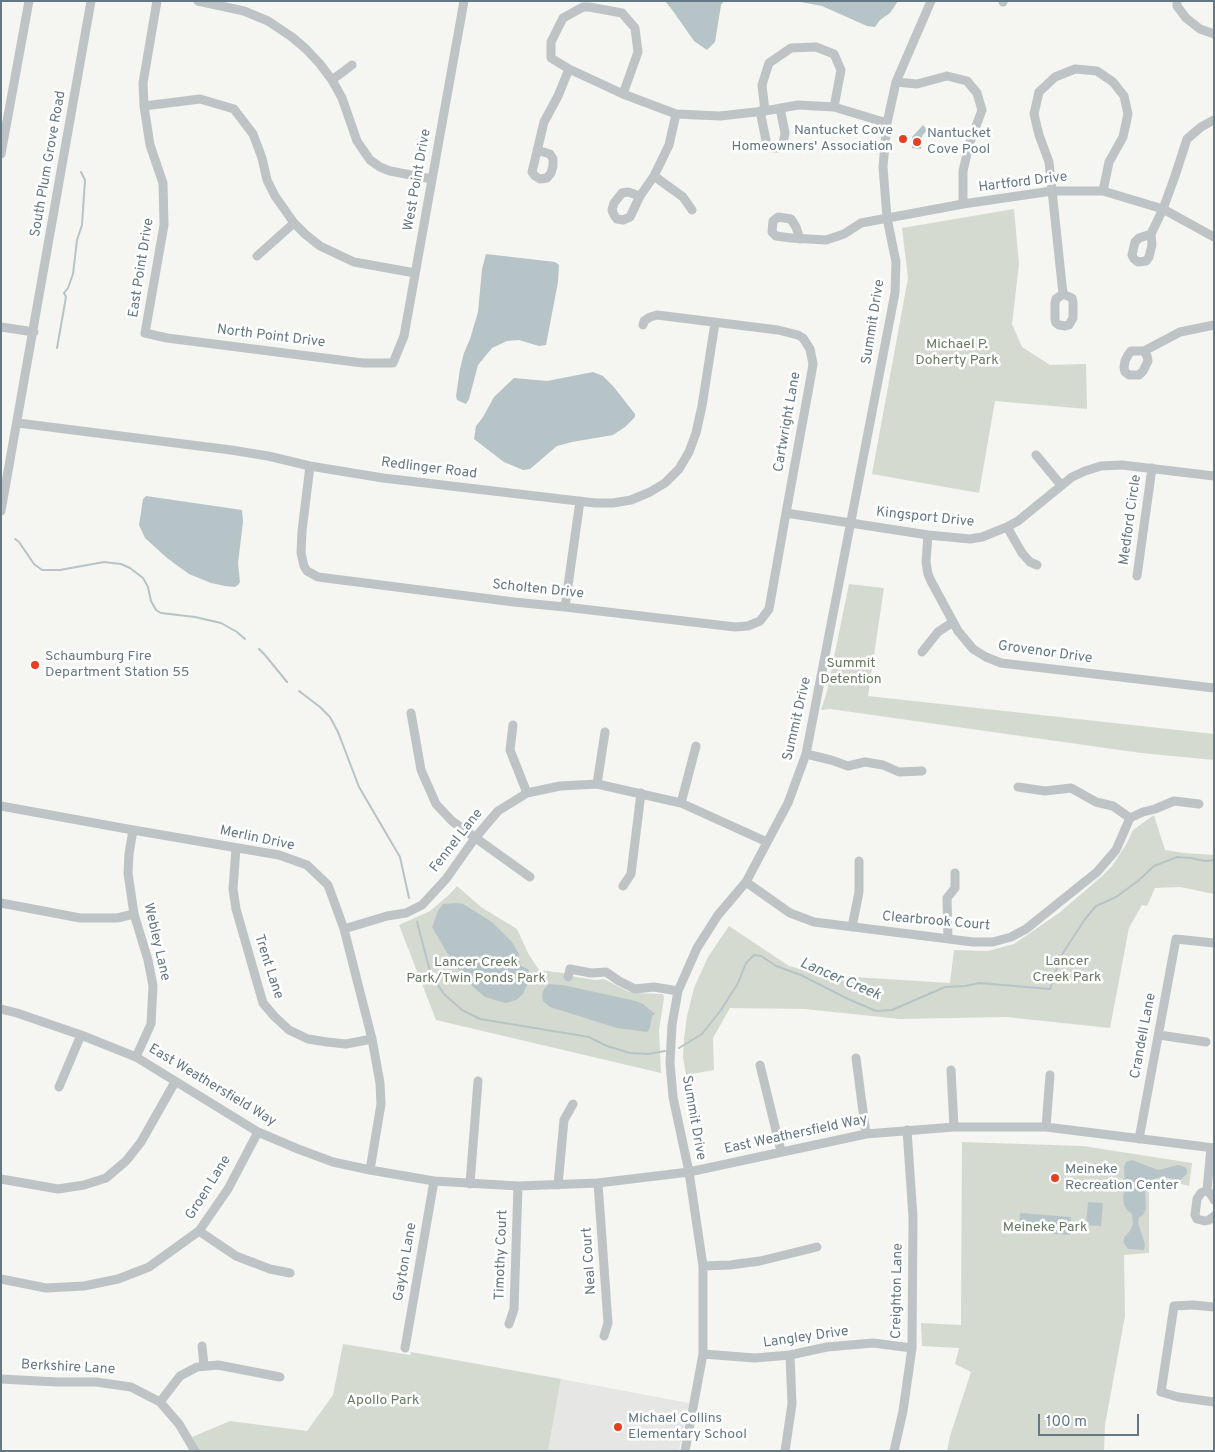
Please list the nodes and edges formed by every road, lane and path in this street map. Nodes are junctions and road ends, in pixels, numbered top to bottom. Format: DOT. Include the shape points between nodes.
graph roads {
  1 [pos="29,1"];
  2 [pos="91,1"];
  3 [pos="157,1"];
  4 [pos="198,1"];
  5 [pos="464,1"];
  6 [pos="931,1"];
  7 [pos="1177,1"];
  8 [pos="1214,34"];
  9 [pos="352,65"];
  10 [pos="569,68"];
  11 [pos="332,80"];
  12 [pos="896,82"];
  13 [pos="623,94"];
  14 [pos="144,106"];
  15 [pos="834,107"];
  16 [pos="780,108"];
  17 [pos="762,111"];
  18 [pos="676,114"];
  19 [pos="1214,120"];
  20 [pos="887,123"];
  21 [pos="537,150"];
  22 [pos="1,154"];
  23 [pos="654,176"];
  24 [pos="432,179"];
  25 [pos="1052,191"];
  26 [pos="1103,191"];
  27 [pos="640,196"];
  28 [pos="962,204"];
  29 [pos="1163,209"];
  30 [pos="692,210"];
  31 [pos="887,218"];
  32 [pos="294,223"];
  33 [pos="1151,234"];
  34 [pos="1214,237"];
  35 [pos="800,239"];
  36 [pos="257,256"];
  37 [pos="415,274"];
  38 [pos="1063,294"];
  39 [pos="715,323"];
  40 [pos="643,325"];
  41 [pos="1214,325"];
  42 [pos="1,327"];
  43 [pos="34,332"];
  44 [pos="145,333"];
  45 [pos="1144,351"];
  46 [pos="393,363"];
  47 [pos="18,423"];
  48 [pos="1036,455"];
  49 [pos="310,466"];
  50 [pos="1152,468"];
  51 [pos="1214,476"];
  52 [pos="1061,485"];
  53 [pos="580,501"];
  54 [pos="1,511"];
  55 [pos="786,513"];
  56 [pos="851,523"];
  57 [pos="1007,527"];
  58 [pos="928,535"];
  59 [pos="1037,564"];
  60 [pos="1137,576"];
  61 [pos="565,606"];
  62 [pos="953,622"];
  63 [pos="922,652"];
  64 [pos="1214,688"];
  65 [pos="411,713"];
  66 [pos="513,725"];
  67 [pos="605,732"];
  68 [pos="696,746"];
  69 [pos="806,754"];
  70 [pos="922,771"];
  71 [pos="597,784"];
  72 [pos="1018,787"];
  73 [pos="527,793"];
  74 [pos="641,793"];
  75 [pos="681,803"];
  76 [pos="1199,804"];
  77 [pos="1,806"];
  78 [pos="1130,818"];
  79 [pos="133,830"];
  80 [pos="475,838"];
  81 [pos="767,842"];
  82 [pos="236,848"];
  83 [pos="859,862"];
  84 [pos="955,873"];
  85 [pos="530,877"];
  86 [pos="746,882"];
  87 [pos="623,886"];
  88 [pos="1,903"];
  89 [pos="134,914"];
  90 [pos="852,927"];
  91 [pos="344,929"];
  92 [pos="948,939"];
  93 [pos="1214,943"];
  94 [pos="568,977"];
  95 [pos="678,990"];
  96 [pos="1,1009"];
  97 [pos="80,1035"];
  98 [pos="1159,1035"];
  99 [pos="372,1039"];
  100 [pos="1206,1042"];
  101 [pos="136,1057"];
  102 [pos="856,1058"];
  103 [pos="760,1064"];
  104 [pos="951,1070"];
  105 [pos="1050,1075"];
  106 [pos="478,1081"];
  107 [pos="175,1082"];
  108 [pos="59,1087"];
  109 [pos="573,1104"];
  110 [pos="954,1127"];
  111 [pos="1046,1127"];
  112 [pos="907,1130"];
  113 [pos="258,1132"];
  114 [pos="866,1134"];
  115 [pos="1139,1139"];
  116 [pos="1212,1148"];
  117 [pos="781,1151"];
  118 [pos="370,1170"];
  119 [pos="689,1172"];
  120 [pos="1,1180"];
  121 [pos="434,1180"];
  122 [pos="598,1183"];
  123 [pos="470,1184"];
  124 [pos="558,1184"];
  125 [pos="518,1186"];
  126 [pos="1207,1190"];
  127 [pos="1214,1200"];
  128 [pos="1214,1216"];
  129 [pos="199,1231"];
  130 [pos="817,1247"];
  131 [pos="704,1266"];
  132 [pos="290,1273"];
  133 [pos="1,1279"];
  134 [pos="1214,1307"];
  135 [pos="509,1324"];
  136 [pos="604,1336"];
  137 [pos="202,1346"];
  138 [pos="405,1348"];
  139 [pos="912,1348"];
  140 [pos="703,1354"];
  141 [pos="790,1355"];
  142 [pos="204,1366"];
  143 [pos="280,1377"];
  144 [pos="1,1379"];
  145 [pos="160,1402"];
  146 [pos="1214,1402"];
  147 [pos="195,1451"];
  148 [pos="685,1451"];
  149 [pos="784,1451"];
  150 [pos="894,1451"];
  1 -- 22 [label="street"];
  2 -- 43 [label="street, South Plum Grove Road"];
  3 -- 14 [label="street, East Point Drive" via="143,83"];
  4 -- 11 [label="street" via="237,9 268,21 306,48"];
  5 -- 24 [label="street, West Point Drive"];
  6 -- 12 [label="street, Summit Drive"];
  7 -- 8 [label="street" via="1186,18 1200,30"];
  9 -- 11 [label="street"];
  10 -- 13 [label="street"];
  10 -- 13 [label="street" via="551,58 551,42 563,18 583,7 622,12 635,28 638,52"];
  10 -- 21 [label="street" via="544,122"];
  11 -- 24 [label="street" via="357,141 370,160 390,171"];
  12 -- 20 [label="street, Summit Drive"];
  12 -- 28 [label="street" via="917,84 947,76 967,81 977,93 982,110 963,171"];
  13 -- 18 [label="street"];
  14 -- 32 [label="street" via="200,99 234,109 253,134 267,180"];
  14 -- 44 [label="street, East Point Drive" via="150,145 163,183 164,225"];
  15 -- 16 [label="street" via="798,105"];
  15 -- 17 [label="street" via="841,70 834,54 816,47 791,48 769,63 762,85"];
  15 -- 20 [label="street"];
  16 -- 17 [label="street"];
  16 -- 17 [label="street" via="785,140 778,148 767,145"];
  17 -- 18 [label="street" via="720,116"];
  18 -- 23 [label="street" via="669,145"];
  19 -- 29 [label="street" via="1187,139"];
  20 -- 31 [label="street, Summit Drive" via="883,167"];
  23 -- 27 [label="street"];
  23 -- 30 [label="street" via="683,197"];
  24 -- 37 [label="street, West Point Drive"];
  25 -- 26 [label="street, Hartford Drive"];
  25 -- 26 [label="street" via="1049,162 1034,114 1039,92 1055,77 1075,69 1098,71 1124,96 1128,114 1123,137 1109,162"];
  25 -- 28 [label="street, Hartford Drive"];
  25 -- 38 [label="street"];
  26 -- 29 [label="street, Hartford Drive"];
  28 -- 31 [label="street, Hartford Drive"];
  29 -- 33 [label="street"];
  29 -- 34 [label="street, Hartford Drive"];
  31 -- 35 [label="street, Hartford Drive" via="860,223 844,234 826,240"];
  31 -- 56 [label="street, Summit Drive" via="896,262 895,293"];
  32 -- 36 [label="street"];
  32 -- 37 [label="street" via="312,241 354,262"];
  37 -- 46 [label="street, West Point Drive" via="404,336"];
  39 -- 40 [label="street, Cartwright Lane" via="657,316 650,317"];
  39 -- 53 [label="street, Redlinger Road" via="696,434 679,469 650,492 631,500 613,503"];
  39 -- 55 [label="street, Cartwright Lane" via="791,332 803,338 810,349 812,370"];
  41 -- 45 [label="street" via="1180,332"];
  42 -- 43 [label="street"];
  43 -- 47 [label="street, South Plum Grove Road"];
  44 -- 46 [label="street, North Point Drive" via="353,362"];
  47 -- 49 [label="street, Redlinger Road" via="231,450"];
  47 -- 54 [label="street, South Plum Grove Road"];
  48 -- 52 [label="street"];
  49 -- 53 [label="street, Redlinger Road" via="383,478"];
  49 -- 61 [label="street, Scholten Drive" via="300,544 304,566 313,576"];
  50 -- 51 [label="street, Kingsport Drive"];
  50 -- 52 [label="street, Kingsport Drive" via="1101,466 1085,470"];
  50 -- 60 [label="street, Medford Circle"];
  52 -- 57 [label="street, Kingsport Drive"];
  53 -- 61 [label="street"];
  55 -- 56 [label="street, Kingsport Drive"];
  55 -- 61 [label="street, Scholten Drive" via="769,609 760,621 736,627"];
  56 -- 58 [label="street, Kingsport Drive"];
  56 -- 69 [label="street, Summit Drive"];
  57 -- 58 [label="street, Kingsport Drive" via="970,539"];
  57 -- 59 [label="street" via="1022,553 1030,562"];
  58 -- 62 [label="street, Grovenor Drive" via="928,574"];
  62 -- 63 [label="street" via="938,632"];
  62 -- 64 [label="street, Grovenor Drive" via="973,649 1001,663"];
  65 -- 80 [label="street" via="421,770 436,804"];
  66 -- 73 [label="street" via="510,750"];
  67 -- 71 [label="street"];
  68 -- 75 [label="street"];
  69 -- 70 [label="street" via="848,766 865,762 899,772"];
  69 -- 81 [label="street, Summit Drive" via="788,803"];
  71 -- 73 [label="street, Fennel Lane" via="560,786"];
  71 -- 74 [label="street, Fennel Lane"];
  72 -- 78 [label="street" via="1044,791 1071,788 1096,802 1113,806"];
  73 -- 80 [label="street, Fennel Lane" via="498,811"];
  74 -- 75 [label="street, Fennel Lane"];
  74 -- 87 [label="street" via="631,874"];
  75 -- 81 [label="street, Fennel Lane"];
  76 -- 78 [label="street" via="1174,801"];
  77 -- 79 [label="street, Merlin Drive"];
  78 -- 92 [label="street, Clearbrook Court" via="1116,850 1097,872 1026,929 993,942"];
  79 -- 82 [label="street, Merlin Drive"];
  79 -- 89 [label="street, Webley Lane" via="128,874"];
  80 -- 85 [label="street"];
  80 -- 91 [label="street, Fennel Lane" via="446,879 422,905 406,913"];
  81 -- 86 [label="street, Summit Drive"];
  82 -- 91 [label="street, Merlin Drive" via="279,855 307,865 328,885"];
  82 -- 99 [label="street, Trent Lane" via="236,909 263,1003 289,1030 308,1038 346,1044"];
  83 -- 90 [label="street" via="859,892"];
  84 -- 92 [label="street" via="955,888 947,898"];
  86 -- 90 [label="street, Clearbrook Court" via="790,913 814,922"];
  86 -- 95 [label="street, Summit Drive" via="718,915 697,948"];
  88 -- 89 [label="street" via="80,918 116,918"];
  89 -- 101 [label="street, Webley Lane" via="153,986 151,1024"];
  90 -- 92 [label="street, Clearbrook Court"];
  91 -- 99 [label="street, Merlin Drive"];
  93 -- 98 [label="street, Crandell Lane" via="1176,939"];
  94 -- 95 [label="street" via="570,969 606,972 635,989"];
  95 -- 119 [label="street, Summit Drive" via="670,1063 673,1097"];
  96 -- 97 [label="street, East Weathersfield Way"];
  97 -- 101 [label="street, East Weathersfield Way"];
  97 -- 108 [label="street"];
  98 -- 100 [label="street"];
  98 -- 115 [label="street, Crandell Lane"];
  99 -- 118 [label="street, Merlin Drive" via="381,1104"];
  101 -- 107 [label="street, East Weathersfield Way"];
  102 -- 114 [label="street"];
  103 -- 117 [label="street"];
  104 -- 110 [label="street"];
  105 -- 111 [label="street"];
  106 -- 123 [label="street"];
  107 -- 113 [label="street, East Weathersfield Way"];
  107 -- 120 [label="street" via="141,1142 126,1162 106,1178 58,1189"];
  109 -- 124 [label="street" via="564,1120"];
  110 -- 111 [label="street, East Weathersfield Way"];
  110 -- 112 [label="street, East Weathersfield Way"];
  111 -- 115 [label="street, East Weathersfield Way"];
  112 -- 114 [label="street, East Weathersfield Way"];
  112 -- 139 [label="street, Creighton Lane" via="913,1217"];
  113 -- 118 [label="street, East Weathersfield Way" via="333,1162"];
  113 -- 129 [label="street, Groen Lane" via="228,1188"];
  114 -- 117 [label="street, East Weathersfield Way"];
  115 -- 116 [label="street, East Weathersfield Way"];
  116 -- 126 [label="street"];
  117 -- 119 [label="street, East Weathersfield Way"];
  118 -- 121 [label="street, East Weathersfield Way"];
  119 -- 122 [label="street, East Weathersfield Way"];
  119 -- 131 [label="street, Summit Drive"];
  121 -- 123 [label="street, East Weathersfield Way"];
  121 -- 138 [label="street, Gayton Lane"];
  122 -- 124 [label="street, East Weathersfield Way"];
  122 -- 136 [label="street, Neal Court" via="608,1323"];
  123 -- 125 [label="street, East Weathersfield Way"];
  124 -- 125 [label="street, East Weathersfield Way"];
  125 -- 135 [label="street, Timothy Court" via="514,1309"];
  126 -- 127 [label="street"];
  126 -- 128 [label="street" via="1197,1199 1195,1215 1205,1222"];
  129 -- 132 [label="street" via="236,1256"];
  129 -- 133 [label="street, Groen Lane" via="148,1267 118,1279 84,1286 46,1288"];
  130 -- 131 [label="street" via="760,1261"];
  131 -- 140 [label="street, Summit Drive"];
  134 -- 146 [label="street" via="1174,1306 1161,1392"];
  137 -- 142 [label="street"];
  139 -- 141 [label="street, Langley Drive" via="873,1343 827,1347"];
  139 -- 150 [label="street, Creighton Lane"];
  140 -- 141 [label="street, Langley Drive" via="755,1358"];
  140 -- 148 [label="street, Summit Drive"];
  141 -- 149 [label="street" via="792,1404"];
  142 -- 143 [label="street" via="218,1365"];
  142 -- 145 [label="street" via="180,1376"];
  144 -- 145 [label="street, Berkshire Lane" via="96,1382 131,1387"];
  145 -- 147 [label="street" via="179,1424"];
}
